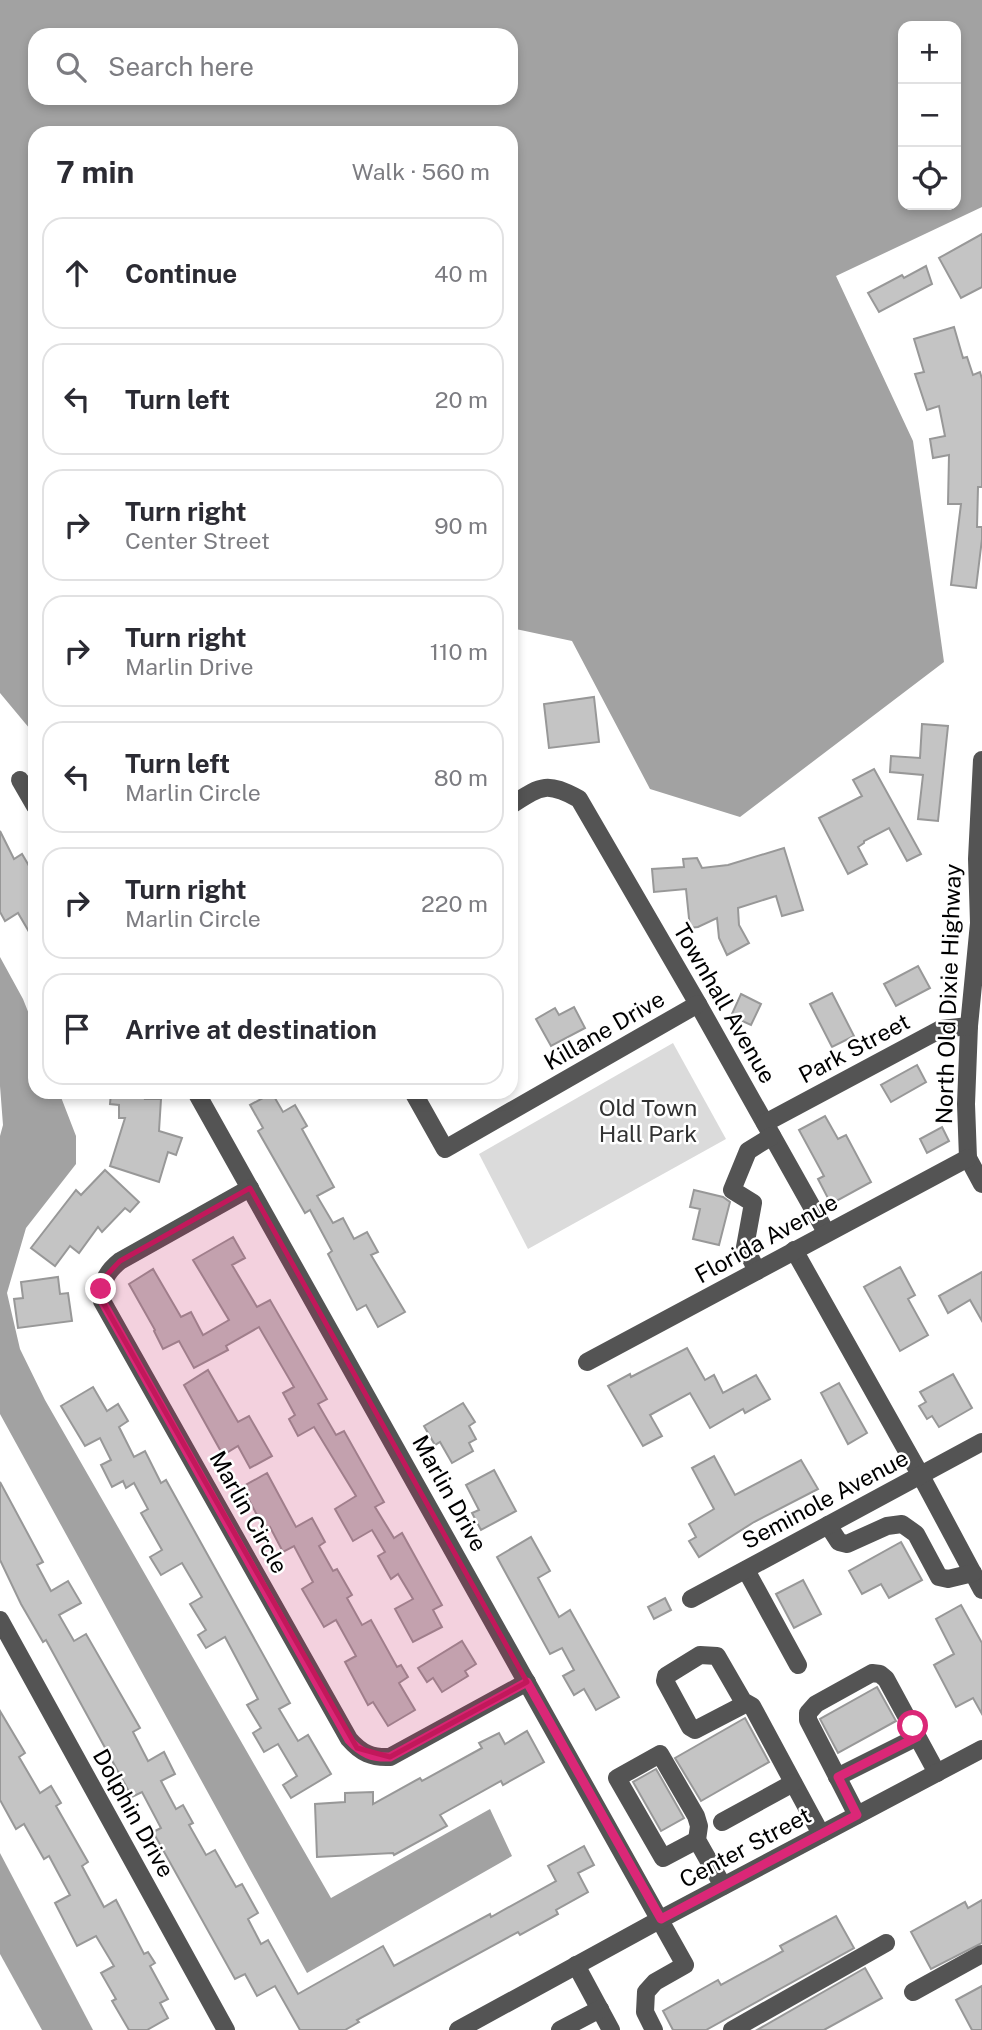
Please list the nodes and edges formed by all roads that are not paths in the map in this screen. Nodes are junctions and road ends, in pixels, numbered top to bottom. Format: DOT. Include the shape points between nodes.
graph roads {
  1 [pos="982,760"];
  2 [pos="20,780"];
  3 [pos="28,794"];
  4 [pos="518,801"];
  5 [pos="698,1004"];
  6 [pos="969,1026"];
  7 [pos="200,1099"];
  8 [pos="417,1099"];
  9 [pos="769,1130"];
  10 [pos="968,1158"];
  11 [pos="982,1184"];
  12 [pos="250,1188"];
  13 [pos="826,1232"];
  14 [pos="794,1251"];
  15 [pos="757,1270"];
  16 [pos="587,1362"];
  17 [pos="982,1442"];
  18 [pos="921,1476"];
  19 [pos="828,1525"];
  20 [pos="746,1570"];
  21 [pos="979,1584"];
  22 [pos="691,1600"];
  23 [pos="0,1620"];
  24 [pos="798,1665"];
  25 [pos="527,1682"];
  26 [pos="747,1703"];
  27 [pos="917,1737"];
  28 [pos="982,1749"];
  29 [pos="937,1773"];
  30 [pos="838,1777"];
  31 [pos="793,1783"];
  32 [pos="857,1815"];
  33 [pos="722,1822"];
  34 [pos="821,1834"];
  35 [pos="697,1840"];
  36 [pos="723,1886"];
  37 [pos="661,1919"];
  38 [pos="886,1943"];
  39 [pos="982,1954"];
  40 [pos="576,1965"];
  41 [pos="913,1992"];
  42 [pos="600,2009"];
  43 [pos="226,2030"];
  44 [pos="459,2030"];
  45 [pos="560,2030"];
  46 [pos="611,2030"];
  47 [pos="654,2030"];
  48 [pos="732,2030"];
  1 -- 6 [label="street, North Old Dixie Highway" via="979,923"];
  2 -- 3 [label="street"];
  4 -- 5 [label="street, Townhall Avenue" via="538,788 558,788 579,799"];
  5 -- 8 [label="street, Killane Drive" via="445,1150"];
  5 -- 9 [label="street, Townhall Avenue"];
  6 -- 9 [label="street, Park Street" via="941,1029"];
  6 -- 10 [label="street, North Old Dixie Highway"];
  7 -- 12 [label="street, Marlin Drive"];
  9 -- 13 [label="street, Townhall Avenue"];
  9 -- 15 [label="street, Park Street" via="748,1151 732,1190 753,1203 745,1247"];
  10 -- 11 [label="street, North Old Dixie Highway"];
  10 -- 13 [label="street, Florida Avenue"];
  12 -- 25 [label="street, Marlin Drive"];
  12 -- 25 [label="street, Marlin Circle" via="111,1268 104,1278 102,1301 357,1748 367,1755 390,1757"];
  13 -- 14 [label="street, Florida Avenue"];
  14 -- 15 [label="street, Florida Avenue"];
  14 -- 18 [label="street"];
  15 -- 16 [label="street, Florida Avenue"];
  17 -- 18 [label="street, Seminole Avenue"];
  18 -- 19 [label="street, Seminole Avenue"];
  18 -- 21 [label="street"];
  19 -- 20 [label="street, Seminole Avenue"];
  19 -- 21 [label="street" via="836,1538 847,1544 902,1524 916,1534 939,1577"];
  20 -- 22 [label="street, Seminole Avenue"];
  20 -- 24 [label="street"];
  23 -- 43 [label="street, Dolphin Drive"];
  25 -- 37 [label="street, Marlin Drive"];
  26 -- 26 [label="street" via="717,1656 700,1655 666,1675 664,1681 695,1730"];
  26 -- 31 [label="street"];
  27 -- 29 [label="street"];
  27 -- 30 [label="street"];
  27 -- 30 [label="street" via="886,1679 872,1673 808,1713"];
  28 -- 29 [label="street, Center Street"];
  29 -- 32 [label="street, Center Street"];
  30 -- 32 [label="street"];
  31 -- 33 [label="street"];
  31 -- 34 [label="street"];
  32 -- 34 [label="street, Center Street"];
  34 -- 36 [label="street, Center Street"];
  35 -- 35 [label="street" via="663,1858 617,1777 660,1754 696,1816"];
  35 -- 36 [label="street"];
  36 -- 37 [label="street, Center Street"];
  37 -- 40 [label="street, Center Street"];
  37 -- 47 [label="street, Marlin Drive" via="685,1965 646,1992 645,2012"];
  38 -- 48 [label="street"];
  39 -- 41 [label="street"];
  40 -- 42 [label="street"];
  40 -- 44 [label="street, Center Street"];
  42 -- 45 [label="street"];
  42 -- 46 [label="street"];
}
